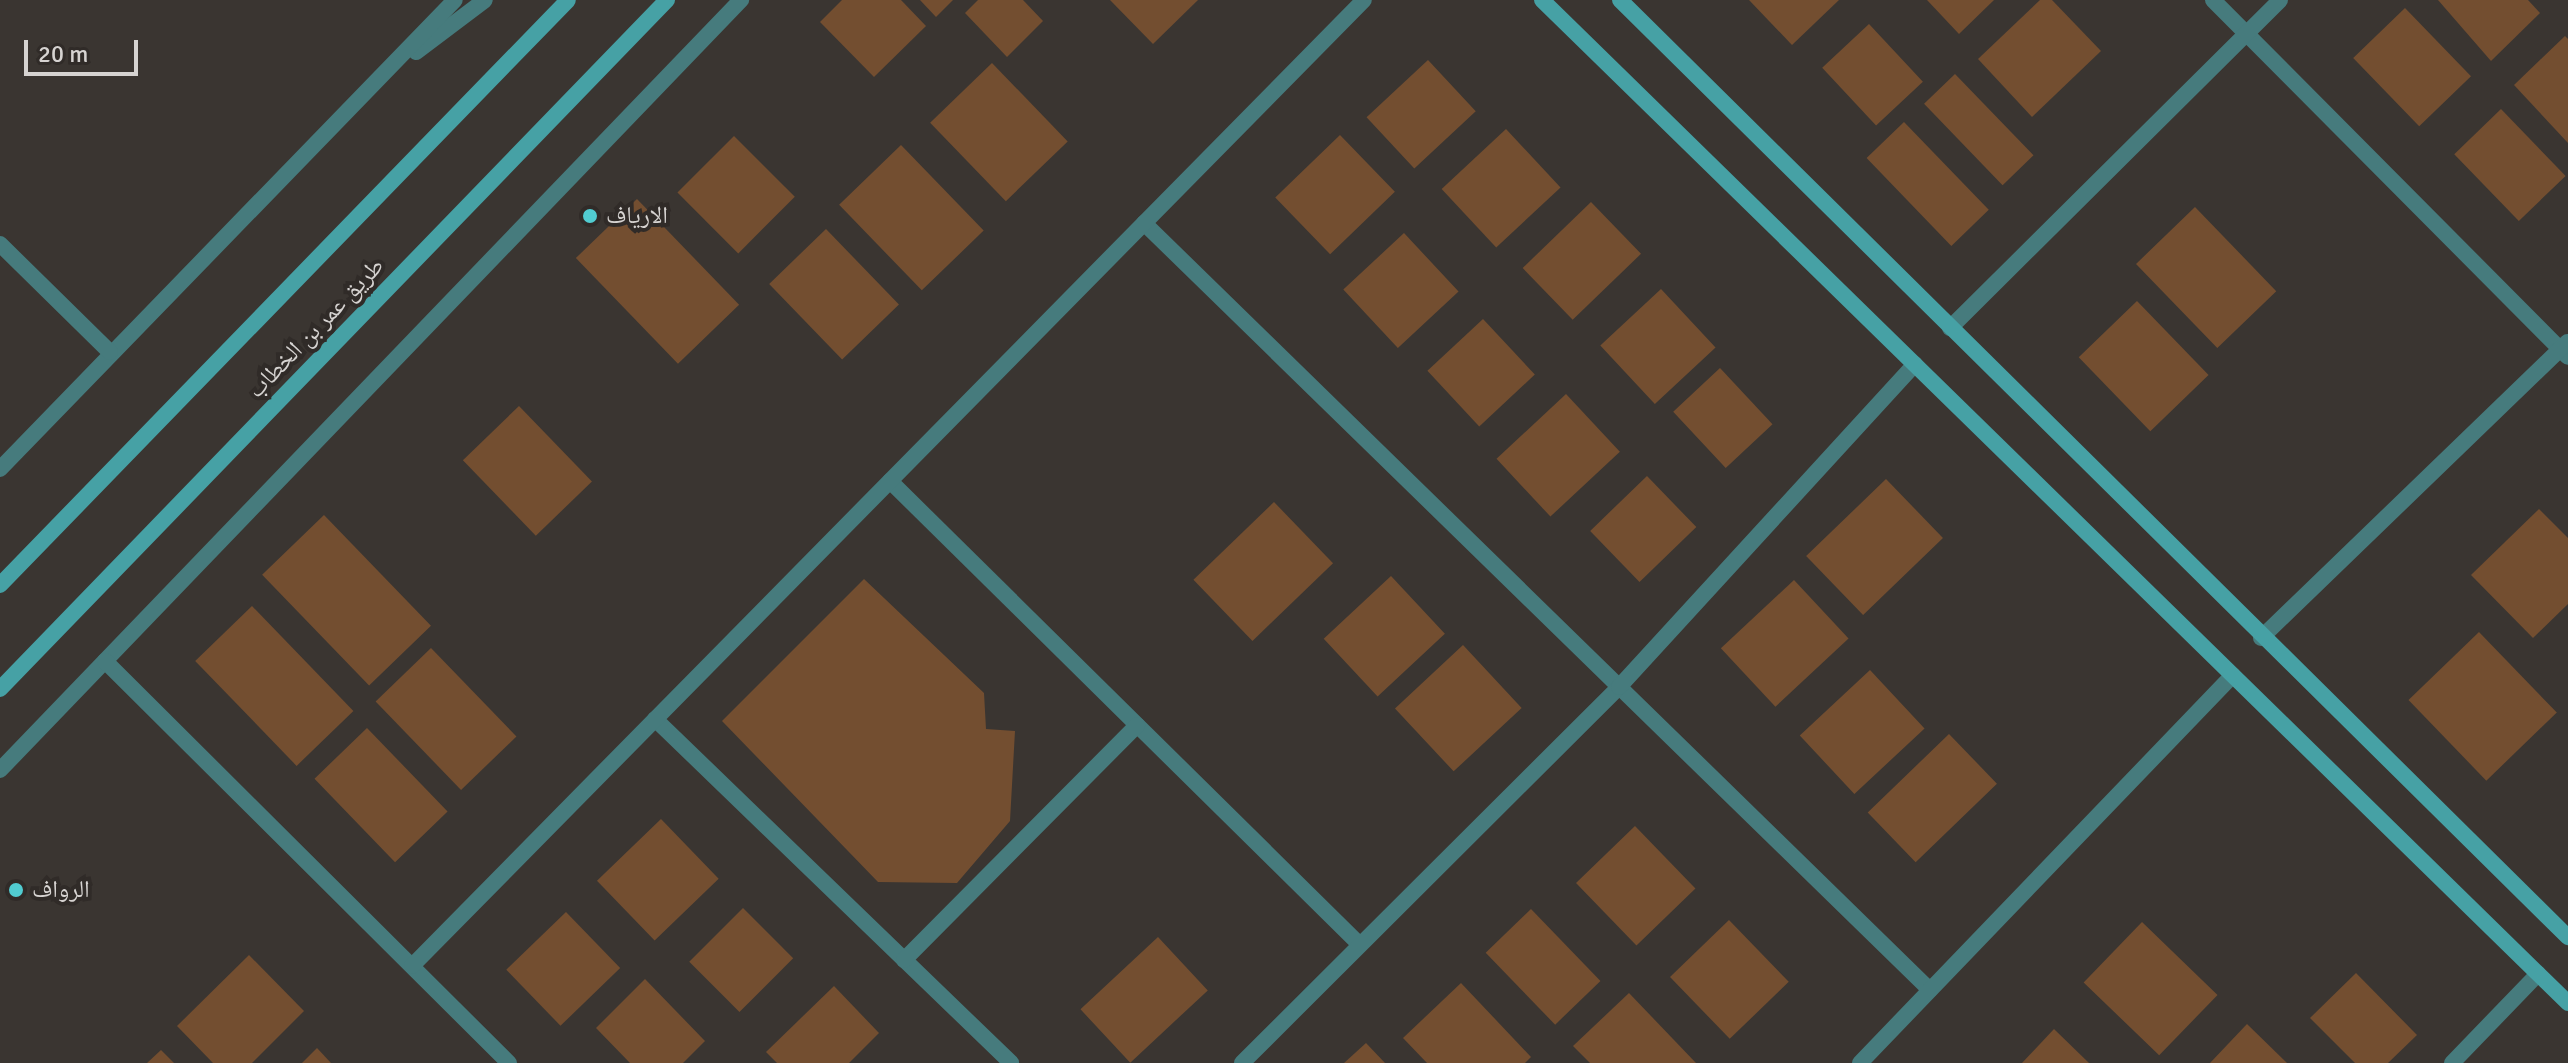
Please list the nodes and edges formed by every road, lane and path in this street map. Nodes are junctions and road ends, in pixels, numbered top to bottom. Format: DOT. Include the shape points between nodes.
graph roads {
  1 [pos="455,0"];
  2 [pos="485,0"];
  3 [pos="568,0"];
  4 [pos="667,0"];
  5 [pos="741,0"];
  6 [pos="1364,0"];
  7 [pos="1542,0"];
  8 [pos="1620,0"];
  9 [pos="2213,0"];
  10 [pos="2280,0"];
  11 [pos="2246,33"];
  12 [pos="373,84"];
  13 [pos="1144,223"];
  14 [pos="0,244"];
  15 [pos="1950,328"];
  16 [pos="2566,350"];
  17 [pos="110,352"];
  18 [pos="1915,364"];
  19 [pos="0,469"];
  20 [pos="890,481"];
  21 [pos="0,585"];
  22 [pos="2261,638"];
  23 [pos="105,661"];
  24 [pos="2233,675"];
  25 [pos="1619,687"];
  26 [pos="0,689"];
  27 [pos="655,719"];
  28 [pos="1137,725"];
  29 [pos="0,770"];
  30 [pos="2568,937"];
  31 [pos="1360,945"];
  32 [pos="904,960"];
  33 [pos="412,966"];
  34 [pos="2538,974"];
  35 [pos="1930,990"];
  36 [pos="2568,1003"];
  37 [pos="509,1063"];
  38 [pos="1011,1063"];
  39 [pos="1242,1063"];
  40 [pos="1860,1063"];
  41 [pos="2452,1063"];
  1 -- 12 [label="street"];
  2 -- 12 [label="street"];
  3 -- 21 [label="street, طريق عمر بن الخطاب"];
  4 -- 26 [label="street, طريق عمر بن الخطاب"];
  5 -- 23 [label="street"];
  6 -- 13 [label="street"];
  7 -- 18 [label="street"];
  8 -- 15 [label="street"];
  9 -- 11 [label="street"];
  10 -- 11 [label="street"];
  11 -- 15 [label="street"];
  11 -- 16 [label="street"];
  12 -- 17 [label="street"];
  13 -- 20 [label="street"];
  13 -- 25 [label="street"];
  14 -- 17 [label="street"];
  15 -- 22 [label="street"];
  16 -- 22 [label="street"];
  17 -- 19 [label="street"];
  18 -- 24 [label="street"];
  18 -- 25 [label="street"];
  20 -- 27 [label="street"];
  20 -- 28 [label="street"];
  22 -- 30 [label="street"];
  23 -- 29 [label="street"];
  23 -- 33 [label="street"];
  24 -- 34 [label="street"];
  24 -- 35 [label="street"];
  25 -- 31 [label="street"];
  25 -- 35 [label="street"];
  27 -- 32 [label="street"];
  27 -- 33 [label="street"];
  28 -- 31 [label="street"];
  28 -- 32 [label="street"];
  31 -- 39 [label="street"];
  32 -- 38 [label="street"];
  33 -- 37 [label="street"];
  34 -- 36 [label="street"];
  34 -- 41 [label="street"];
  35 -- 40 [label="street"];
}
